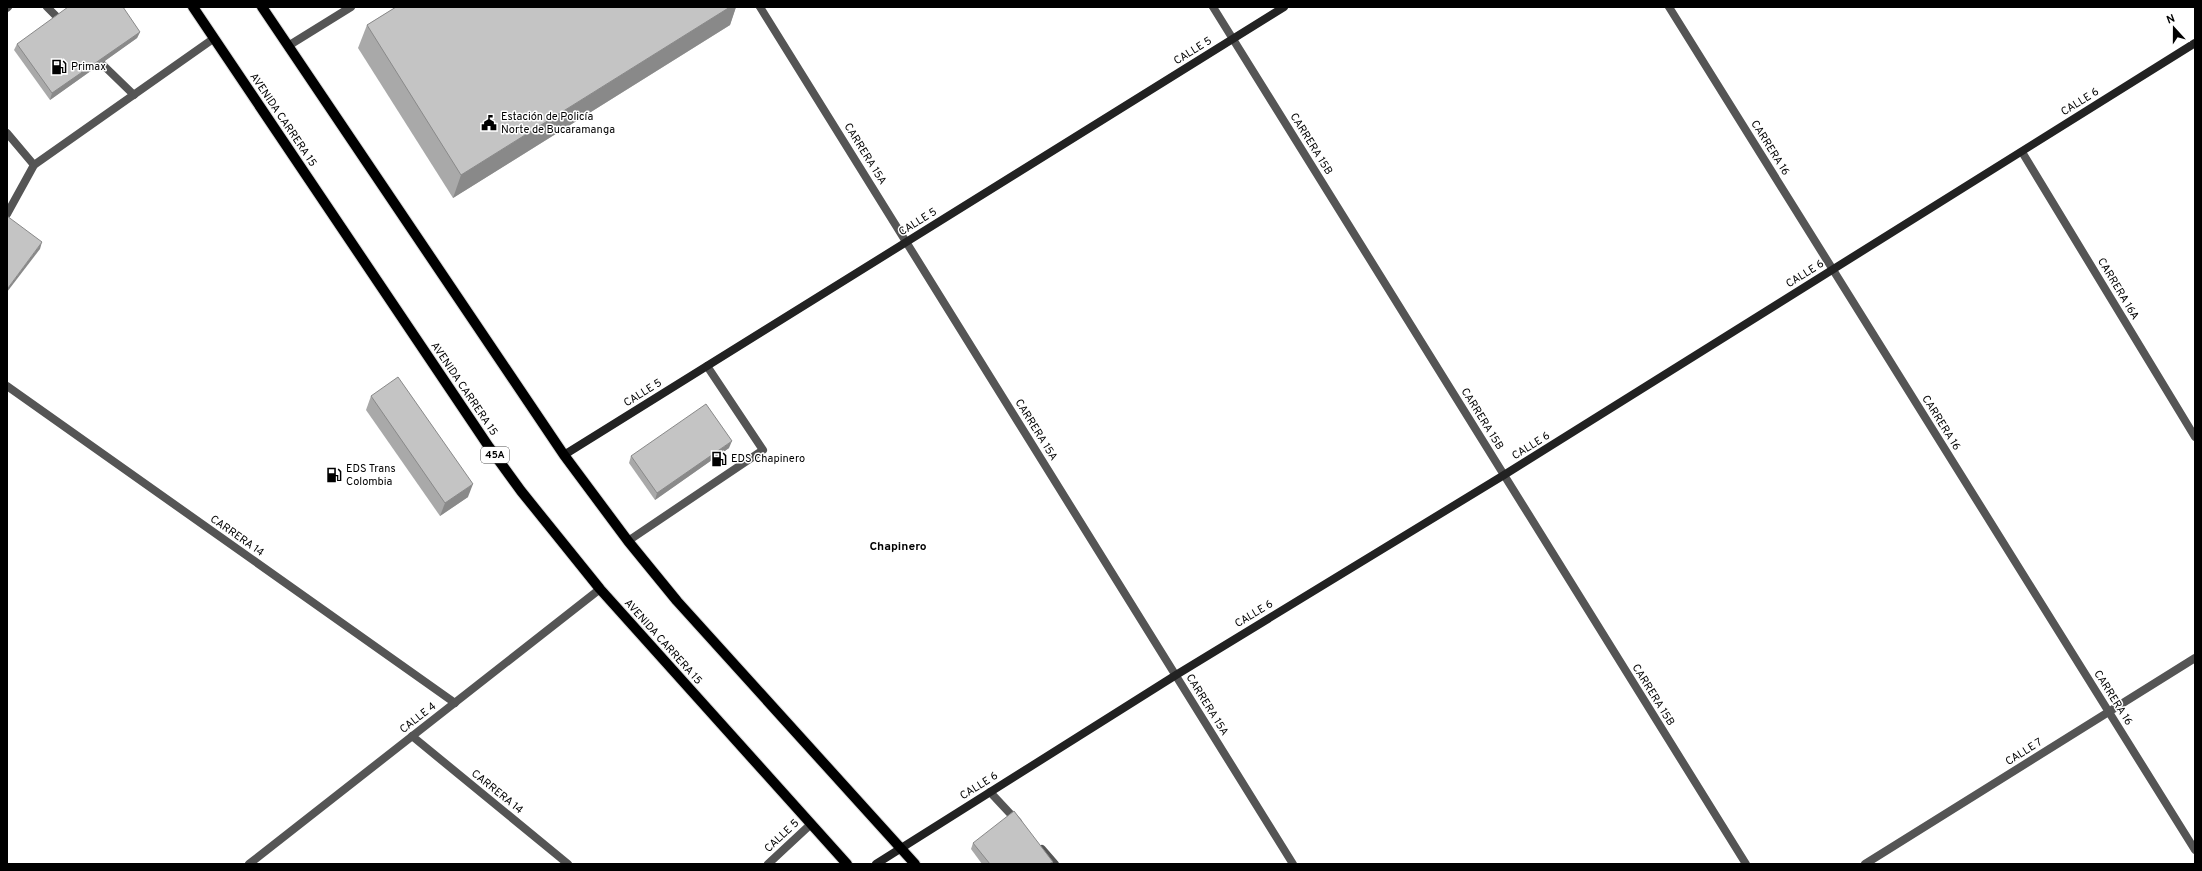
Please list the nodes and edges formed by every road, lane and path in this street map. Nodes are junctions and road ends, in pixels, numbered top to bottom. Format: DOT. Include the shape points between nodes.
graph roads {
  1 [pos="48,7"];
  2 [pos="193,7"];
  3 [pos="262,7"];
  4 [pos="351,7"];
  5 [pos="760,7"];
  6 [pos="1212,7"];
  7 [pos="1284,7"];
  8 [pos="1669,7"];
  9 [pos="60,20"];
  10 [pos="213,39"];
  11 [pos="1232,39"];
  12 [pos="2195,43"];
  13 [pos="288,46"];
  14 [pos="102,64"];
  15 [pos="134,95"];
  16 [pos="7,133"];
  17 [pos="2022,152"];
  18 [pos="34,165"];
  19 [pos="7,214"];
  20 [pos="907,242"];
  21 [pos="1833,270"];
  22 [pos="707,366"];
  23 [pos="7,386"];
  24 [pos="2195,437"];
  25 [pos="564,455"];
  26 [pos="1504,475"];
  27 [pos="628,541"];
  28 [pos="600,589"];
  29 [pos="2195,658"];
  30 [pos="1176,675"];
  31 [pos="455,703"];
  32 [pos="2109,712"];
  33 [pos="412,736"];
  34 [pos="990,792"];
  35 [pos="811,824"];
  36 [pos="1025,831"];
  37 [pos="1035,842"];
  38 [pos="900,849"];
  39 [pos="2195,850"];
  40 [pos="250,864"];
  41 [pos="568,864"];
  42 [pos="768,864"];
  43 [pos="847,864"];
  44 [pos="876,864"];
  45 [pos="915,864"];
  46 [pos="1055,864"];
  47 [pos="1293,864"];
  48 [pos="1746,864"];
  49 [pos="1865,864"];
  1 -- 9 [label="street"];
  2 -- 10 [label="main road, AVENIDA CARRERA 15 / 45A"];
  3 -- 13 [label="main road"];
  4 -- 13 [label="street"];
  5 -- 20 [label="street, CARRERA 15A"];
  6 -- 11 [label="street, CARRERA 15B"];
  7 -- 11 [label="street, CALLE 5"];
  8 -- 21 [label="street, CARRERA 16"];
  10 -- 15 [label="street"];
  10 -- 28 [label="main road, AVENIDA CARRERA 15 / 45A" via="489,447"];
  11 -- 20 [label="street, CALLE 5"];
  11 -- 26 [label="street, CARRERA 15B"];
  12 -- 17 [label="street, CALLE 6"];
  13 -- 25 [label="main road"];
  14 -- 15 [label="street"];
  15 -- 18 [label="street"];
  16 -- 18 [label="street"];
  17 -- 21 [label="street, CALLE 6"];
  17 -- 24 [label="street, CARRERA 16A"];
  18 -- 19 [label="street"];
  20 -- 22 [label="street, CALLE 5"];
  20 -- 30 [label="street, CARRERA 15A"];
  21 -- 26 [label="street, CALLE 6"];
  21 -- 32 [label="street, CARRERA 16"];
  22 -- 25 [label="street, CALLE 5"];
  22 -- 27 [label="street" via="763,450"];
  23 -- 31 [label="street, CARRERA 14"];
  25 -- 27 [label="main road"];
  26 -- 30 [label="street, CALLE 6"];
  26 -- 48 [label="street, CARRERA 15B"];
  27 -- 38 [label="main road" via="677,601"];
  28 -- 31 [label="street, CALLE 4"];
  28 -- 35 [label="main road, AVENIDA CARRERA 15 / 45A"];
  29 -- 32 [label="street, CALLE 7"];
  30 -- 34 [label="street, CALLE 6"];
  30 -- 47 [label="street, CARRERA 15A"];
  31 -- 33 [label="street, CALLE 4"];
  32 -- 39 [label="street, CARRERA 16"];
  32 -- 49 [label="street, CALLE 7"];
  33 -- 40 [label="street, CALLE 4"];
  33 -- 41 [label="street, CARRERA 14"];
  34 -- 36 [label="street"];
  34 -- 38 [label="street, CALLE 6"];
  35 -- 42 [label="street, CALLE 5"];
  35 -- 43 [label="main road, AVENIDA CARRERA 15 / 45A"];
  37 -- 46 [label="street"];
  38 -- 44 [label="street, CALLE 6"];
  38 -- 45 [label="main road"];
}
